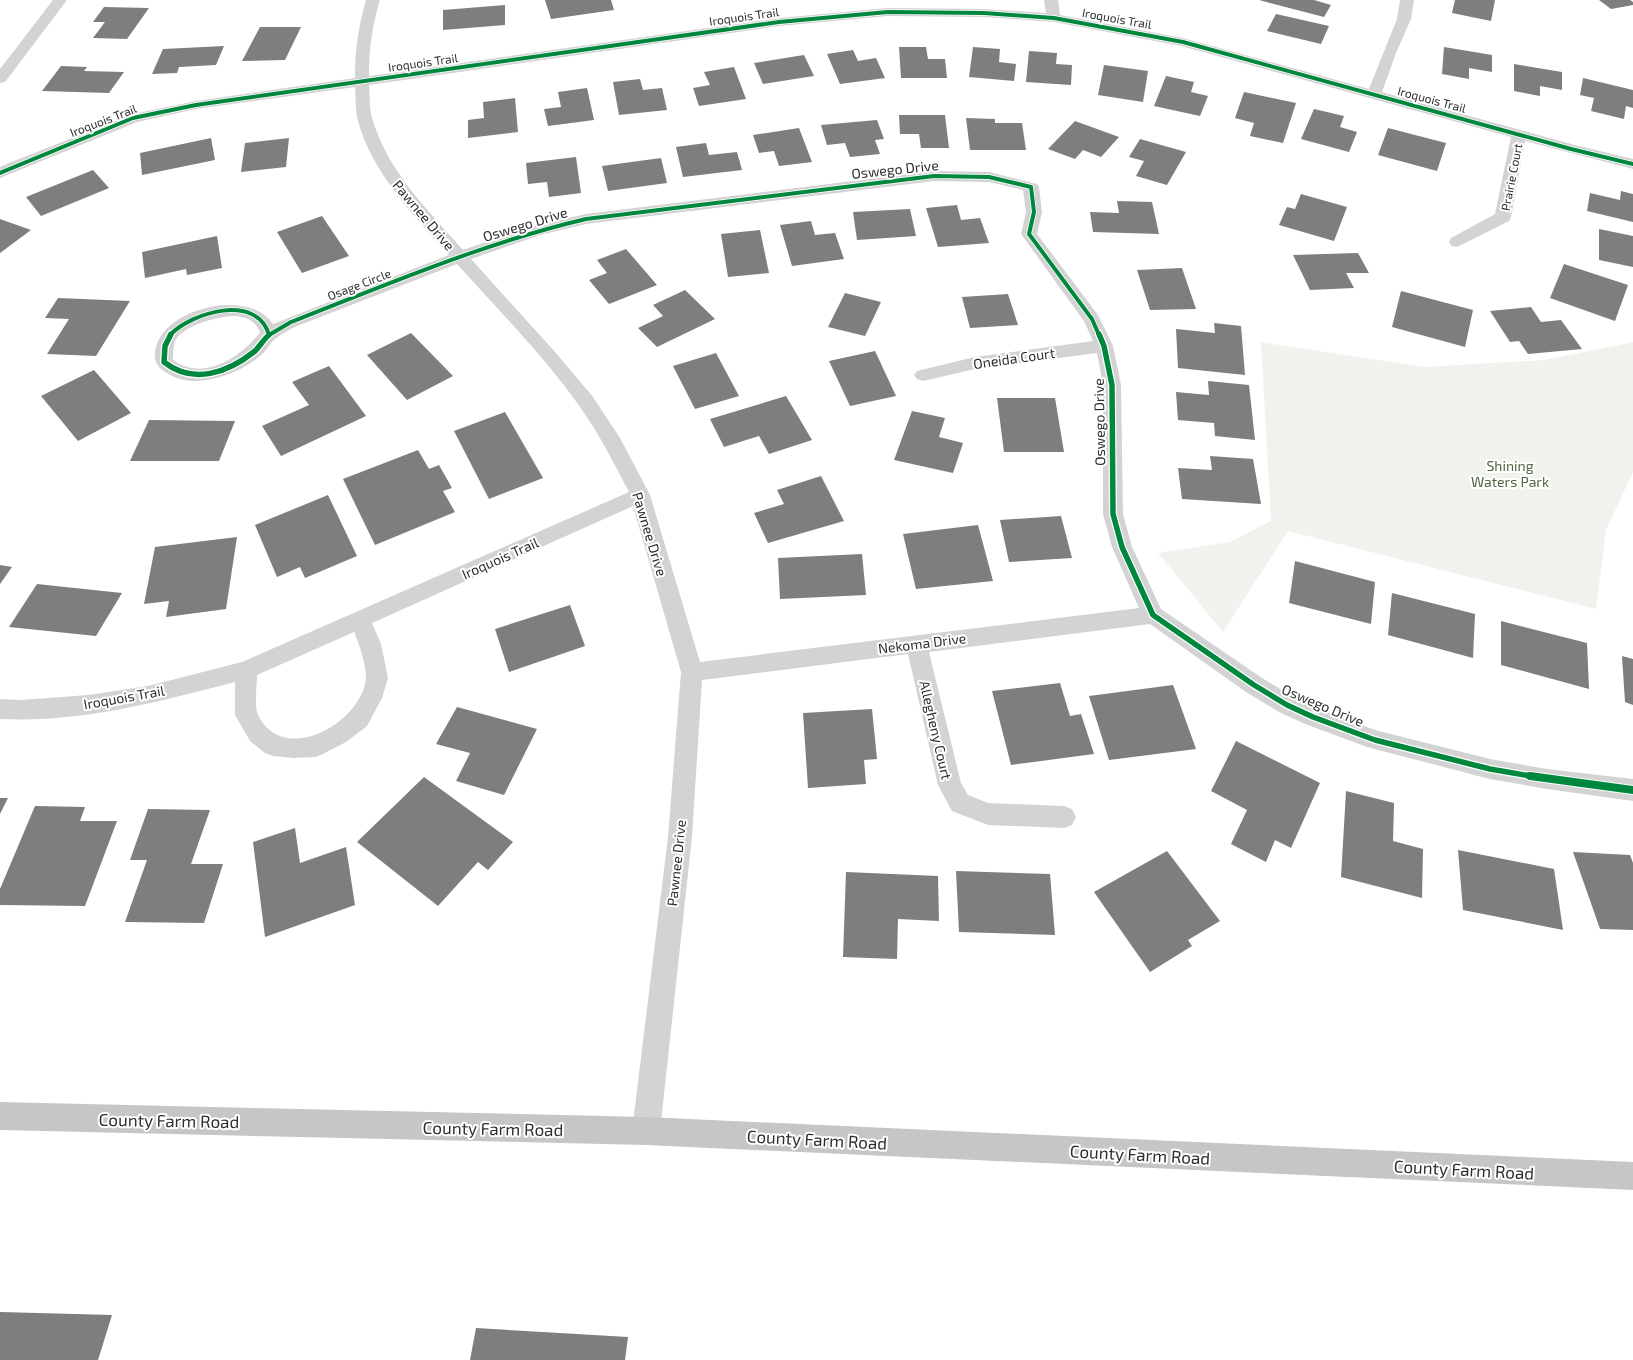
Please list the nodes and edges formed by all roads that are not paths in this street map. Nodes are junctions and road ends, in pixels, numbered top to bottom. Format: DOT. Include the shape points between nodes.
graph roads {
  1 [pos="60,0"];
  2 [pos="373,0"];
  3 [pos="1051,0"];
  4 [pos="1408,0"];
  5 [pos="1054,18"];
  6 [pos="0,79"];
  7 [pos="362,81"];
  8 [pos="1374,95"];
  9 [pos="1519,134"];
  10 [pos="0,153"];
  11 [pos="1633,164"];
  12 [pos="14,166"];
  13 [pos="0,173"];
  14 [pos="1457,242"];
  15 [pos="459,257"];
  16 [pos="269,335"];
  17 [pos="1104,346"];
  18 [pos="923,375"];
  19 [pos="640,495"];
  20 [pos="1153,615"];
  21 [pos="360,620"];
  22 [pos="916,644"];
  23 [pos="246,670"];
  24 [pos="692,672"];
  25 [pos="0,709"];
  26 [pos="1633,790"];
  27 [pos="1064,818"];
  28 [pos="0,1116"];
  29 [pos="646,1131"];
  30 [pos="1633,1176"];
  1 -- 6 [label="street"];
  2 -- 7 [label="street, Pawnee Drive" via="362,46"];
  3 -- 5 [label="street"];
  4 -- 8 [label="street" via="1404,19"];
  5 -- 7 [label="street, Iroquois Trail" via="935,11 841,15"];
  5 -- 8 [label="street, Iroquois Trail" via="1182,42"];
  7 -- 12 [label="street, Iroquois Trail" via="196,105 133,118"];
  7 -- 15 [label="street, Pawnee Drive" via="365,120 382,160 403,193"];
  8 -- 9 [label="street, Iroquois Trail"];
  9 -- 11 [label="street, Iroquois Trail"];
  9 -- 14 [label="street, Prairie Court" via="1503,217"];
  10 -- 12 [label="street"];
  12 -- 13 [label="street, Iroquois Trail"];
  15 -- 16 [label="street, Osage Circle" via="291,322"];
  15 -- 17 [label="street, Oswego Drive" via="535,231 586,219 910,178 989,177 1031,187 1034,212 1029,234 1092,319"];
  15 -- 19 [label="street, Pawnee Drive" via="550,357 586,402 613,443"];
  16 -- 16 [label="street, Osage Circle" via="256,350 239,362 206,374 186,375 164,362 164,348 171,334 192,320 219,311 241,311 257,315 268,326"];
  17 -- 18 [label="street, Oneida Court" via="976,363"];
  17 -- 20 [label="street, Oswego Drive" via="1112,385 1113,514 1122,547"];
  19 -- 21 [label="street, Iroquois Trail"];
  19 -- 24 [label="street, Pawnee Drive"];
  20 -- 22 [label="street, Nekoma Drive"];
  20 -- 26 [label="street, Oswego Drive" via="1254,686 1287,705 1375,740 1490,769"];
  21 -- 23 [label="street, Iroquois Trail"];
  21 -- 23 [label="street" via="370,644 377,678 371,698 359,719 338,735 315,747 274,746 258,734 246,715"];
  22 -- 24 [label="street, Nekoma Drive"];
  22 -- 27 [label="street, Allegheny Court" via="950,785 960,803 988,814"];
  23 -- 25 [label="street, Iroquois Trail" via="148,695 88,705"];
  24 -- 29 [label="street, Pawnee Drive" via="680,836"];
  28 -- 29 [label="main road, County Farm Road"];
  29 -- 30 [label="main road, County Farm Road"];
}
